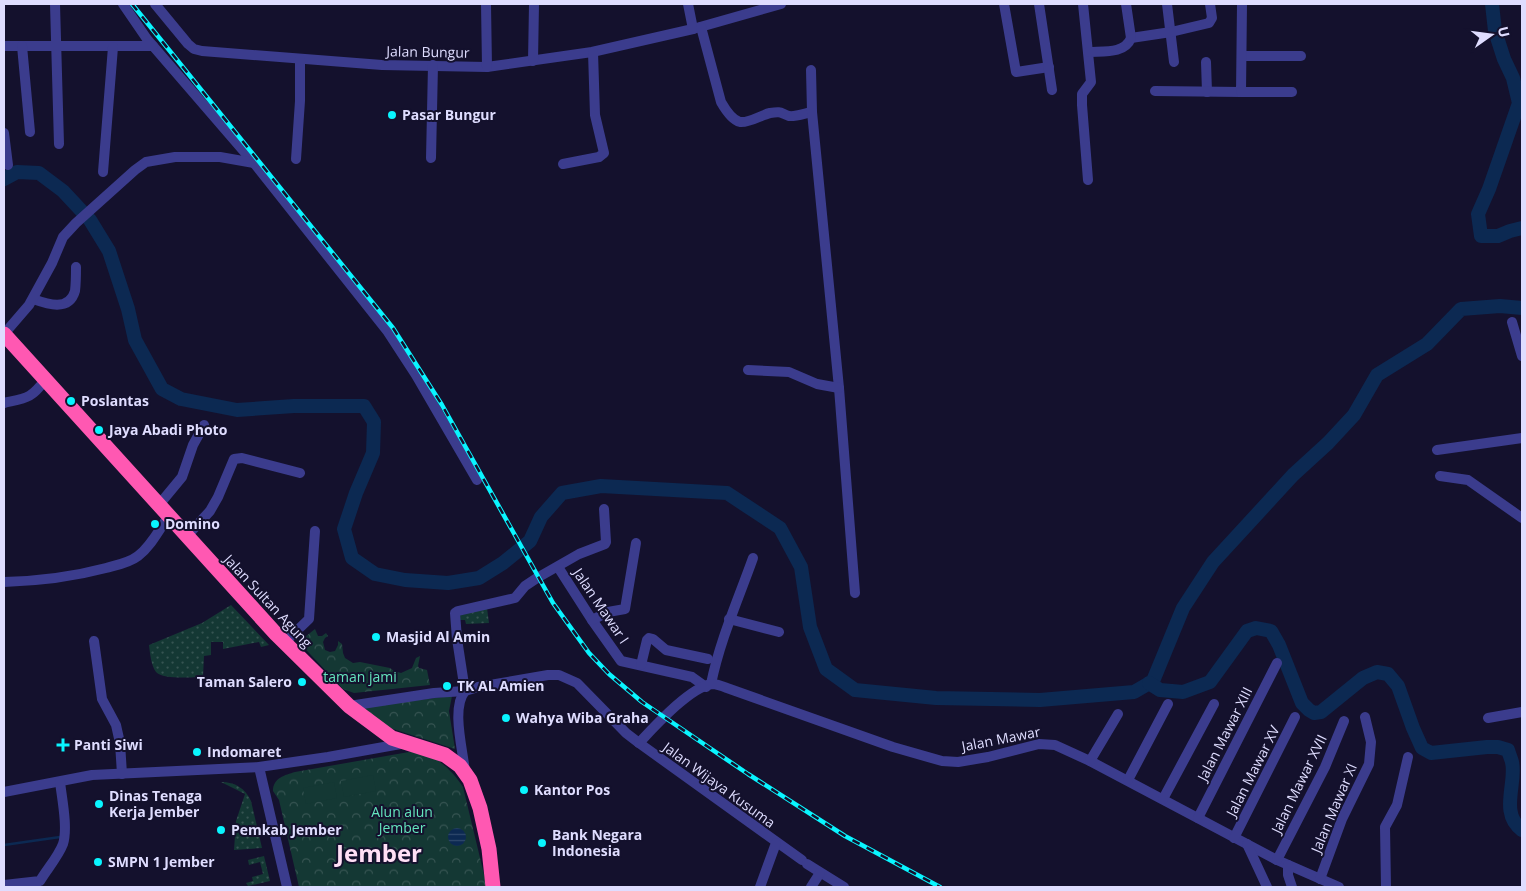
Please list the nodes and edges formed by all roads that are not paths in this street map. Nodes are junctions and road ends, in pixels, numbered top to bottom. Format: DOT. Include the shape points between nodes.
graph roads {
  1 [pos="56,4"];
  2 [pos="123,4"];
  3 [pos="155,4"];
  4 [pos="486,4"];
  5 [pos="534,4"];
  6 [pos="688,4"];
  7 [pos="781,4"];
  8 [pos="1004,4"];
  9 [pos="1039,4"];
  10 [pos="1083,4"];
  11 [pos="1126,4"];
  12 [pos="1167,4"];
  13 [pos="1210,4"];
  14 [pos="1242,4"];
  15 [pos="697,28"];
  16 [pos="1171,32"];
  17 [pos="1131,38"];
  18 [pos="4,46"];
  19 [pos="22,46"];
  20 [pos="56,46"];
  21 [pos="153,46"];
  22 [pos="113,47"];
  23 [pos="593,52"];
  24 [pos="1089,52"];
  25 [pos="1242,56"];
  26 [pos="1301,56"];
  27 [pos="300,59"];
  28 [pos="532,61"];
  29 [pos="1174,62"];
  30 [pos="1206,62"];
  31 [pos="433,65"];
  32 [pos="487,67"];
  33 [pos="1049,67"];
  34 [pos="810,70"];
  35 [pos="1052,90"];
  36 [pos="1155,91"];
  37 [pos="1206,92"];
  38 [pos="1241,92"];
  39 [pos="1292,92"];
  40 [pos="812,112"];
  41 [pos="30,132"];
  42 [pos="4,133"];
  43 [pos="59,144"];
  44 [pos="431,158"];
  45 [pos="296,159"];
  46 [pos="254,163"];
  47 [pos="563,164"];
  48 [pos="8,165"];
  49 [pos="104,172"];
  50 [pos="1088,180"];
  51 [pos="76,266"];
  52 [pos="33,299"];
  53 [pos="1512,322"];
  54 [pos="4,334"];
  55 [pos="1522,356"];
  56 [pos="748,370"];
  57 [pos="45,380"];
  58 [pos="838,388"];
  59 [pos="4,403"];
  60 [pos="204,426"];
  61 [pos="1522,438"];
  62 [pos="1437,450"];
  63 [pos="300,473"];
  64 [pos="1440,476"];
  65 [pos="477,480"];
  66 [pos="604,509"];
  67 [pos="163,511"];
  68 [pos="1522,518"];
  69 [pos="315,531"];
  70 [pos="186,537"];
  71 [pos="636,543"];
  72 [pos="753,558"];
  73 [pos="558,567"];
  74 [pos="4,582"];
  75 [pos="855,593"];
  76 [pos="729,619"];
  77 [pos="592,620"];
  78 [pos="779,632"];
  79 [pos="94,640"];
  80 [pos="284,642"];
  81 [pos="708,659"];
  82 [pos="1277,663"];
  83 [pos="642,665"];
  84 [pos="709,685"];
  85 [pos="465,691"];
  86 [pos="1168,704"];
  87 [pos="1214,704"];
  88 [pos="349,706"];
  89 [pos="1522,712"];
  90 [pos="1118,714"];
  91 [pos="1295,717"];
  92 [pos="1365,717"];
  93 [pos="1488,718"];
  94 [pos="1344,721"];
  95 [pos="409,743"];
  96 [pos="638,743"];
  97 [pos="1408,757"];
  98 [pos="1090,761"];
  99 [pos="259,767"];
  100 [pos="465,772"];
  101 [pos="122,774"];
  102 [pos="1128,780"];
  103 [pos="60,782"];
  104 [pos="4,792"];
  105 [pos="1163,799"];
  106 [pos="1198,818"];
  107 [pos="1234,838"];
  108 [pos="776,843"];
  109 [pos="1248,844"];
  110 [pos="1277,860"];
  111 [pos="1288,865"];
  112 [pos="820,873"];
  113 [pos="1320,879"];
  114 [pos="493,881"];
  115 [pos="40,884"];
  116 [pos="4,885"];
  117 [pos="287,887"];
  118 [pos="760,887"];
  119 [pos="811,887"];
  120 [pos="844,887"];
  121 [pos="1267,887"];
  122 [pos="1292,887"];
  123 [pos="1340,887"];
  124 [pos="1386,887"];
  1 -- 20 [label="street"];
  2 -- 21 [label="street"];
  3 -- 27 [label="street, Jalan Bungur" via="194,49"];
  4 -- 32 [label="street"];
  5 -- 28 [label="street"];
  6 -- 15 [label="street"];
  7 -- 15 [label="street, Jalan Bungur"];
  8 -- 33 [label="street" via="1016,72"];
  9 -- 33 [label="street"];
  10 -- 24 [label="street"];
  11 -- 17 [label="street"];
  12 -- 16 [label="street"];
  13 -- 16 [label="street" via="1212,18 1209,23"];
  14 -- 25 [label="street"];
  15 -- 23 [label="street, Jalan Bungur"];
  15 -- 40 [label="street" via="721,102 736,120 748,121 769,113 782,112 790,116"];
  16 -- 17 [label="street"];
  16 -- 29 [label="street"];
  17 -- 24 [label="street" via="1124,48"];
  18 -- 19 [label="street"];
  19 -- 20 [label="street"];
  19 -- 41 [label="street"];
  20 -- 22 [label="street"];
  20 -- 43 [label="street"];
  21 -- 22 [label="street"];
  21 -- 46 [label="street"];
  22 -- 49 [label="street"];
  23 -- 28 [label="street, Jalan Bungur"];
  23 -- 47 [label="street" via="595,115 604,153 599,157"];
  24 -- 50 [label="street" via="1091,82 1082,94"];
  25 -- 26 [label="street"];
  25 -- 38 [label="street"];
  27 -- 31 [label="street, Jalan Bungur"];
  27 -- 45 [label="street"];
  28 -- 32 [label="street, Jalan Bungur"];
  30 -- 37 [label="street"];
  31 -- 32 [label="street, Jalan Bungur"];
  31 -- 44 [label="street"];
  33 -- 35 [label="street"];
  34 -- 40 [label="street"];
  36 -- 37 [label="street"];
  37 -- 38 [label="street"];
  38 -- 39 [label="street"];
  40 -- 58 [label="street"];
  42 -- 48 [label="street"];
  46 -- 52 [label="street" via="220,157 146,162 63,237"];
  46 -- 65 [label="street" via="388,332"];
  51 -- 52 [label="street" via="75,291 69,299 51,306"];
  52 -- 54 [label="street"];
  53 -- 55 [label="street"];
  54 -- 57 [label="highway, Jalan Sultan Agung"];
  56 -- 58 [label="street" via="789,372 817,384"];
  57 -- 59 [label="street" via="28,398"];
  57 -- 67 [label="highway, Jalan Sultan Agung"];
  58 -- 75 [label="street"];
  60 -- 67 [label="street"];
  61 -- 62 [label="street"];
  63 -- 70 [label="street" via="242,458 234,459 210,511"];
  64 -- 68 [label="street" via="1468,480"];
  66 -- 73 [label="street" via="606,543"];
  67 -- 70 [label="highway, Jalan Sultan Agung"];
  67 -- 74 [label="street" via="145,549 125,563 77,576"];
  69 -- 80 [label="street" via="309,619"];
  70 -- 80 [label="highway, Jalan Sultan Agung"];
  71 -- 77 [label="street" via="625,610 608,612"];
  72 -- 76 [label="street"];
  73 -- 77 [label="street, Jalan Mawar I"];
  73 -- 85 [label="street" via="525,586 515,598 455,613"];
  76 -- 78 [label="street"];
  76 -- 84 [label="street"];
  77 -- 83 [label="street, Jalan Mawar I" via="621,660"];
  79 -- 101 [label="street" via="102,699 116,725 120,743"];
  80 -- 88 [label="highway, Jalan Sultan Agung"];
  81 -- 83 [label="street" via="666,650 649,638"];
  82 -- 106 [label="street, Jalan Mawar XIII"];
  83 -- 84 [label="street, Jalan Mawar I" via="692,677"];
  84 -- 96 [label="street" via="676,705"];
  84 -- 98 [label="street, Jalan Mawar" via="727,688 942,761 958,762 1039,744 1055,744"];
  85 -- 88 [label="street, Jalan Wijaya Kusuma"];
  85 -- 96 [label="street, Jalan Wijaya Kusuma" via="537,676 559,675 577,683"];
  85 -- 100 [label="street" via="459,702 458,717"];
  86 -- 102 [label="street"];
  87 -- 105 [label="street"];
  88 -- 95 [label="highway, Jalan Sultan Agung" via="388,736"];
  89 -- 93 [label="street"];
  90 -- 98 [label="street"];
  91 -- 107 [label="street, Jalan Mawar XV"];
  92 -- 113 [label="street, Jalan Mawar XI" via="1371,742 1369,764 1342,819"];
  94 -- 110 [label="street, Jalan Mawar XVII" via="1325,767"];
  95 -- 99 [label="street"];
  95 -- 100 [label="highway, Jalan Sultan Agung" via="445,755"];
  96 -- 108 [label="street, Jalan Wijaya Kusuma"];
  97 -- 124 [label="street" via="1397,805 1384,827"];
  98 -- 102 [label="street, Jalan Mawar"];
  99 -- 101 [label="street"];
  99 -- 117 [label="street"];
  100 -- 114 [label="highway, Jalan Sultan Agung" via="480,808"];
  101 -- 103 [label="street" via="92,775"];
  102 -- 105 [label="street, Jalan Mawar"];
  103 -- 104 [label="street"];
  103 -- 115 [label="street" via="64,836 62,846"];
  105 -- 106 [label="street, Jalan Mawar"];
  106 -- 107 [label="street, Jalan Mawar"];
  107 -- 109 [label="street, Jalan Mawar"];
  108 -- 112 [label="street, Jalan Wijaya Kusuma"];
  108 -- 118 [label="street"];
  109 -- 110 [label="street, Jalan Mawar"];
  109 -- 121 [label="street"];
  110 -- 111 [label="street, Jalan Mawar"];
  111 -- 113 [label="street, Jalan Mawar"];
  111 -- 122 [label="street"];
  112 -- 119 [label="street"];
  112 -- 120 [label="street, Jalan Wijaya Kusuma"];
  113 -- 123 [label="street, Jalan Mawar"];
  115 -- 116 [label="street"];
}
